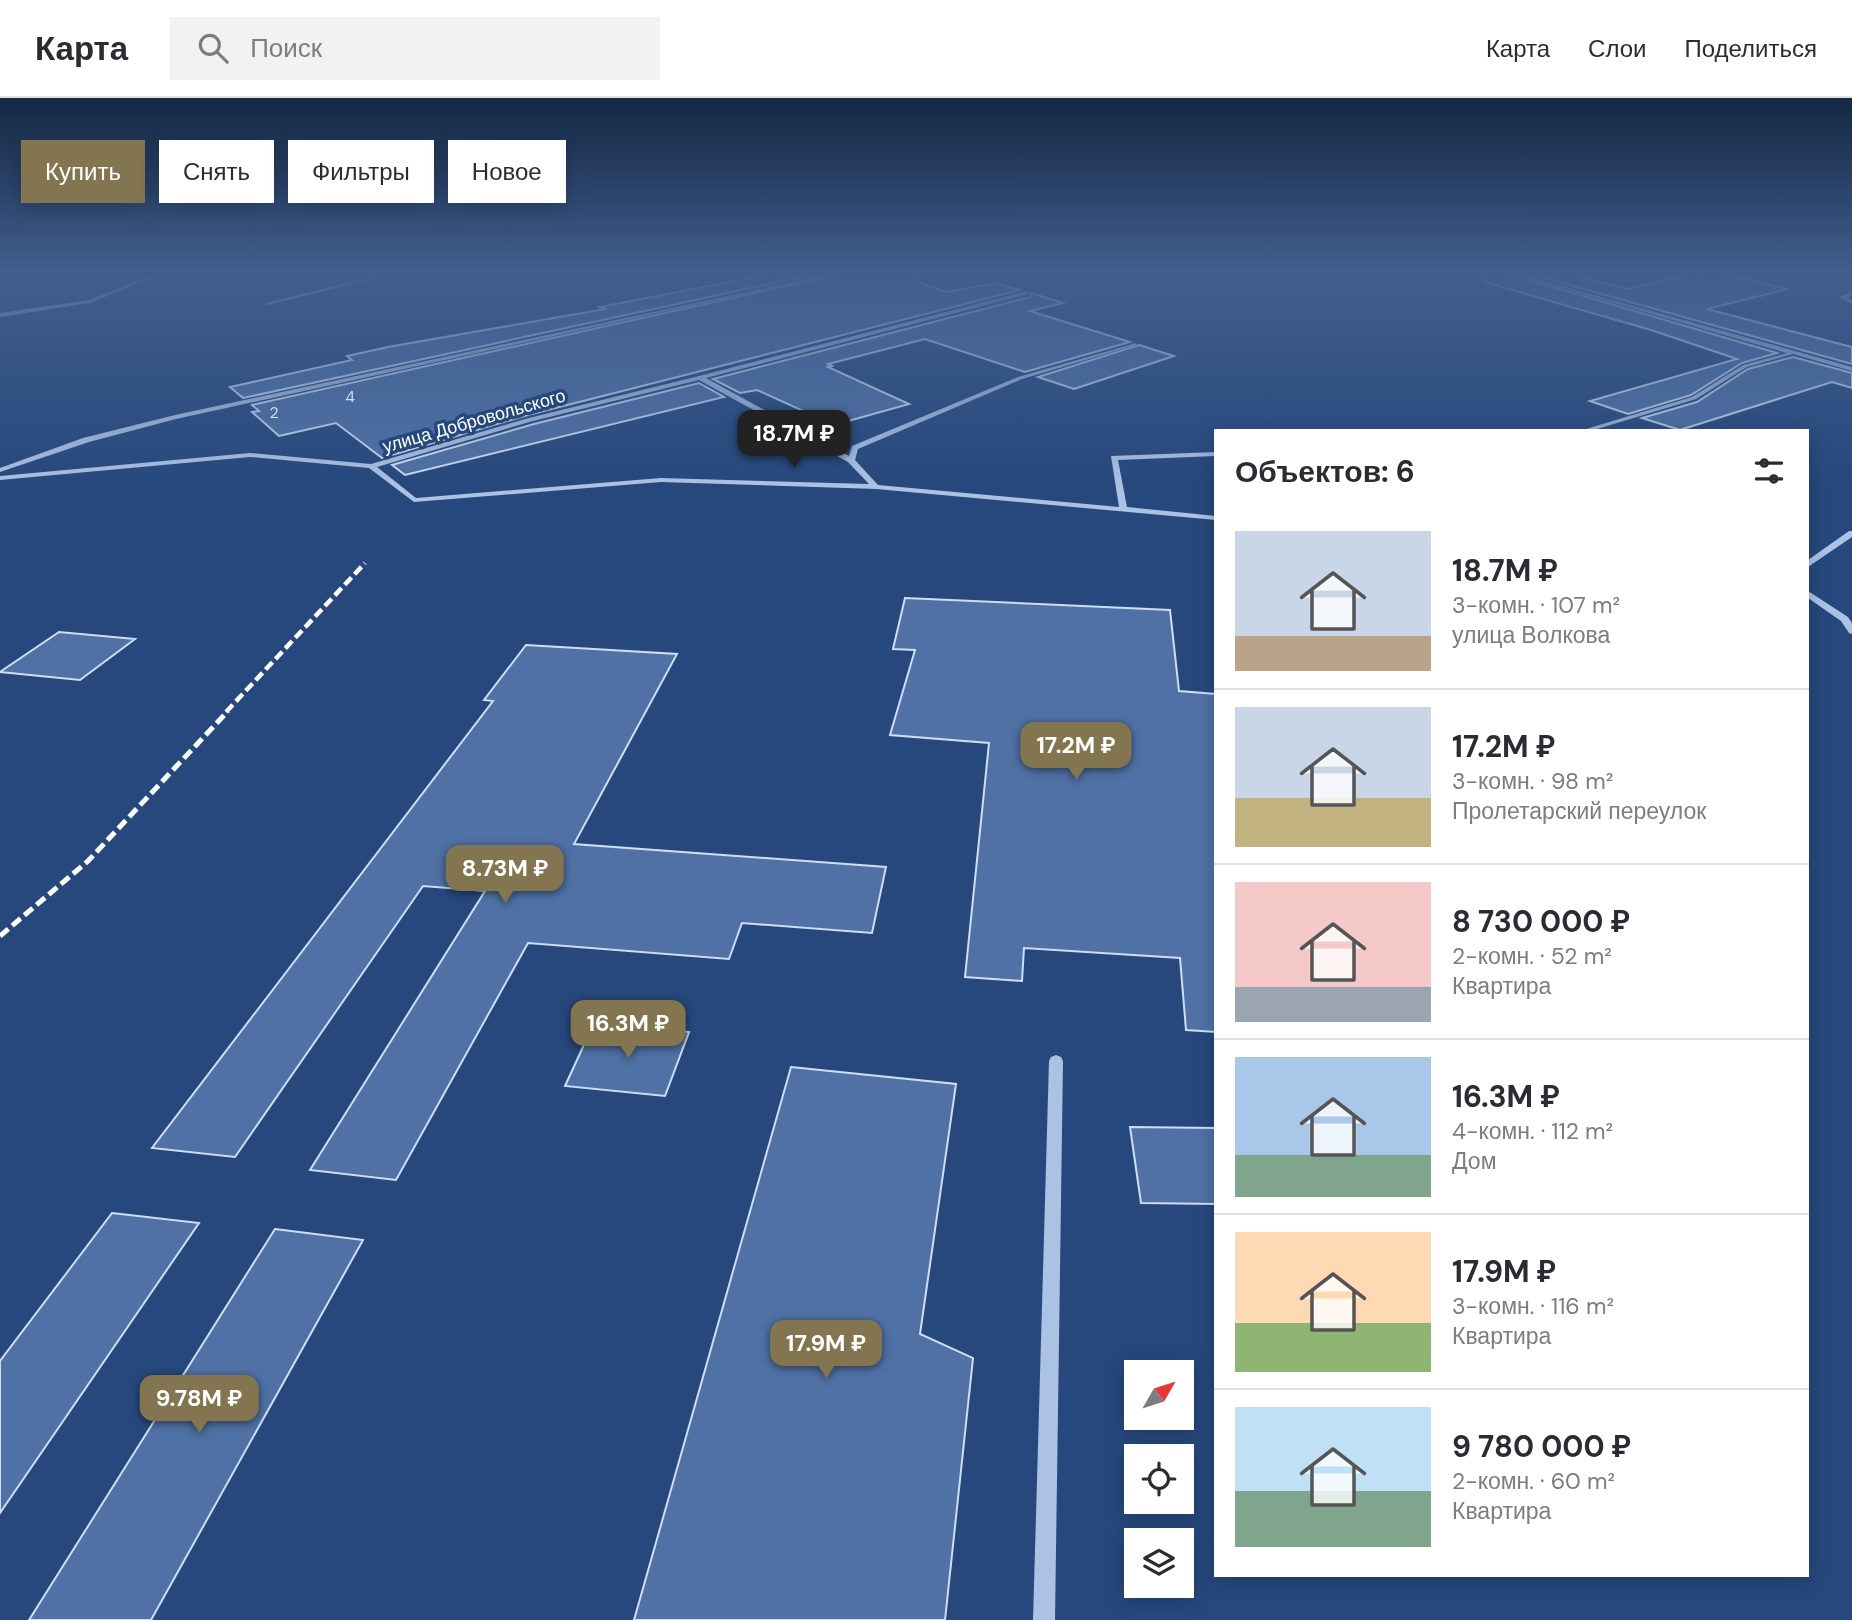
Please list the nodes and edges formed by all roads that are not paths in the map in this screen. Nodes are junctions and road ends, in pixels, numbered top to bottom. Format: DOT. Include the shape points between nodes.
graph roads {
  1 [pos="512,344"];
  2 [pos="831,344"];
  3 [pos="1134,344"];
  4 [pos="1764,344"];
  5 [pos="1792,352"];
  6 [pos="1852,369"];
  7 [pos="701,378"];
  8 [pos="1591,429"];
  9 [pos="1214,454"];
  10 [pos="851,460"];
  11 [pos="371,466"];
  12 [pos="0,470"];
  13 [pos="0,478"];
  14 [pos="876,487"];
  15 [pos="1123,509"];
  16 [pos="1214,518"];
  17 [pos="1852,533"];
  18 [pos="1809,563"];
  19 [pos="1809,595"];
  20 [pos="1852,631"];
  21 [pos="1056,1061"];
  22 [pos="1044,1620"];
  1 -- 12 [label="street" via="175,417 86,440"];
  2 -- 7 [label="street, улица Добровольского"];
  3 -- 10 [label="street" via="1020,378 855,449"];
  4 -- 5 [label="street"];
  5 -- 6 [label="street"];
  5 -- 8 [label="street" via="1745,366 1694,398"];
  7 -- 10 [label="street"];
  7 -- 11 [label="street, улица Добровольского" via="531,419"];
  9 -- 15 [label="street" via="1114,457"];
  10 -- 14 [label="street"];
  11 -- 13 [label="street, улица Добровольского" via="250,455"];
  11 -- 14 [label="street" via="414,500 662,480"];
  14 -- 15 [label="street"];
  15 -- 16 [label="street"];
  17 -- 18 [label="street"];
  19 -- 20 [label="street" via="1845,619"];
  21 -- 22 [label="street"];
}
